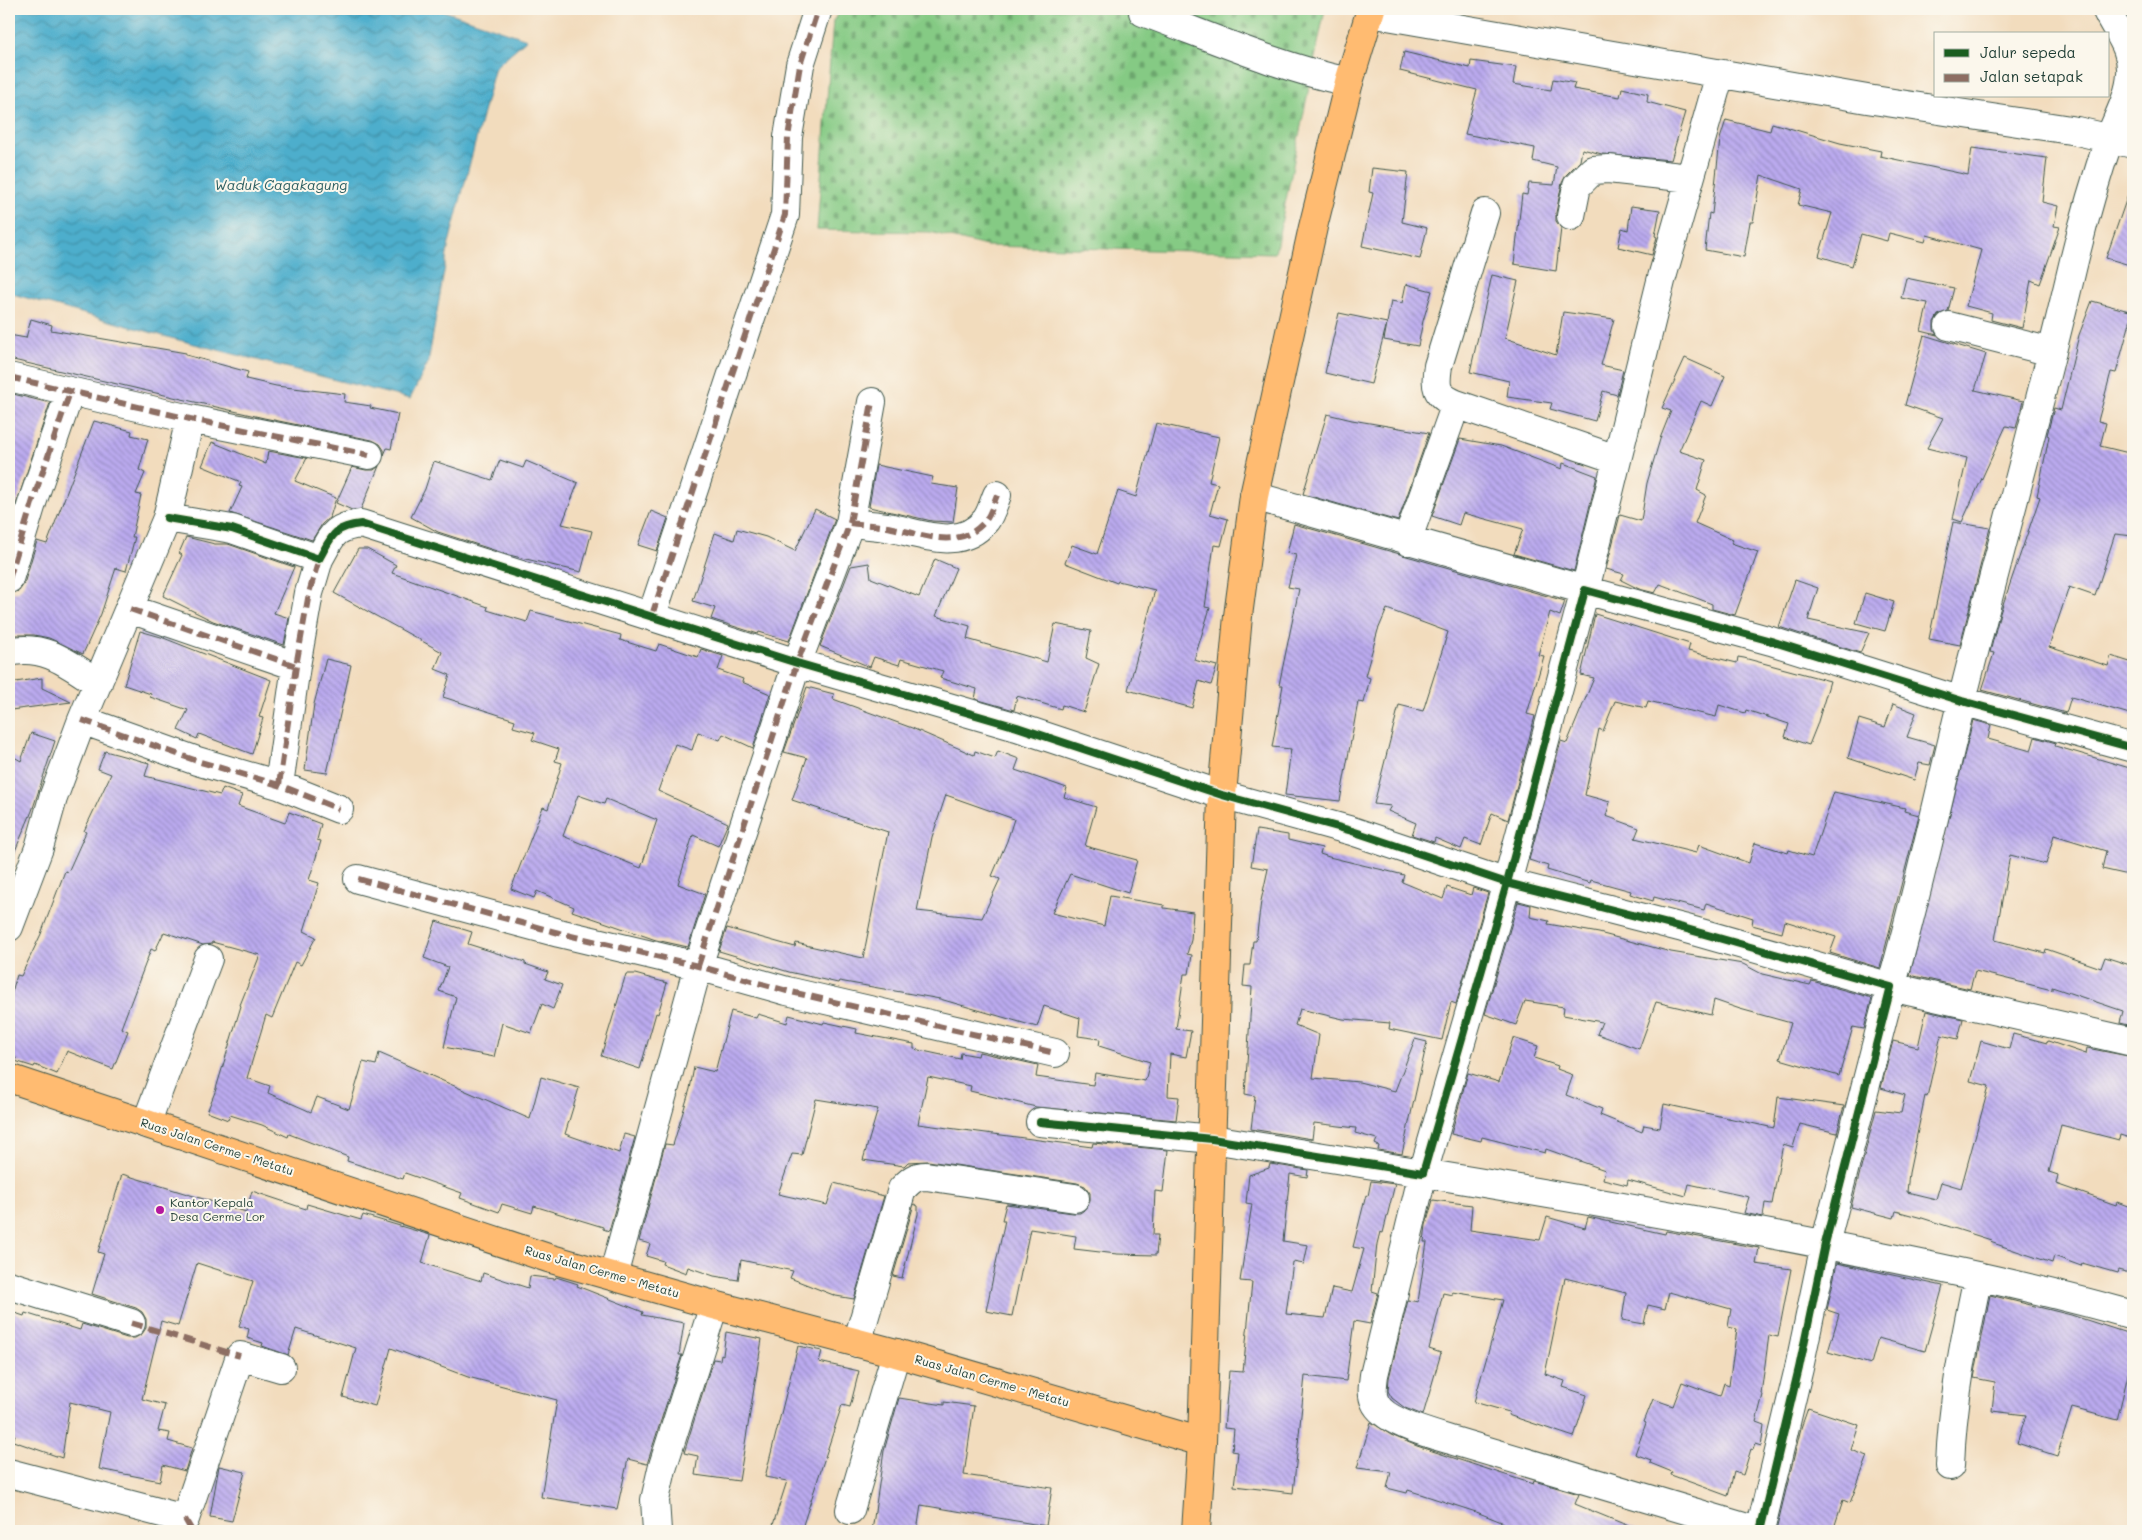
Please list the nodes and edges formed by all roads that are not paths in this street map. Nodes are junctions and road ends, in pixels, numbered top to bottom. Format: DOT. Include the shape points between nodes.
graph roads {
  1 [pos="818,9"];
  2 [pos="2106,9"];
  3 [pos="1370,11"];
  4 [pos="1143,12"];
  5 [pos="1720,74"];
  6 [pos="1349,82"];
  7 [pos="2122,141"];
  8 [pos="1690,178"];
  9 [pos="1485,213"];
  10 [pos="1571,216"];
  11 [pos="1949,326"];
  12 [pos="2052,352"];
  13 [pos="9,377"];
  14 [pos="70,392"];
  15 [pos="872,402"];
  16 [pos="1456,404"];
  17 [pos="190,419"];
  18 [pos="369,455"];
  19 [pos="1616,459"];
  20 [pos="997,495"];
  21 [pos="1254,496"];
  22 [pos="166,518"];
  23 [pos="850,523"];
  24 [pos="1406,541"];
  25 [pos="319,559"];
  26 [pos="9,579"];
  27 [pos="1585,590"];
  28 [pos="130,609"];
  29 [pos="652,615"];
  30 [pos="9,652"];
  31 [pos="797,662"];
  32 [pos="296,666"];
  33 [pos="98,683"];
  34 [pos="1962,701"];
  35 [pos="82,720"];
  36 [pos="2133,748"];
  37 [pos="279,786"];
  38 [pos="1222,794"];
  39 [pos="339,809"];
  40 [pos="358,879"];
  41 [pos="1506,883"];
  42 [pos="9,927"];
  43 [pos="208,958"];
  44 [pos="698,966"];
  45 [pos="1891,986"];
  46 [pos="2133,1042"];
  47 [pos="1055,1053"];
  48 [pos="9,1078"];
  49 [pos="1040,1122"];
  50 [pos="146,1124"];
  51 [pos="1212,1139"];
  52 [pos="1423,1173"];
  53 [pos="1075,1198"];
  54 [pos="1825,1244"];
  55 [pos="613,1276"];
  56 [pos="1978,1276"];
  57 [pos="9,1285"];
  58 [pos="714,1305"];
  59 [pos="2133,1315"];
  60 [pos="131,1323"];
  61 [pos="857,1343"];
  62 [pos="896,1353"];
  63 [pos="281,1368"];
  64 [pos="1202,1442"];
  65 [pos="1950,1466"];
  66 [pos="9,1473"];
  67 [pos="850,1510"];
  68 [pos="657,1531"];
  69 [pos="1196,1531"];
  70 [pos="1758,1531"];
  1 -- 29 [label="street" via="800,65 788,137 785,215"];
  2 -- 7 [label="street" via="2130,56 2131,74"];
  3 -- 5 [label="street"];
  3 -- 6 [label="main road"];
  4 -- 6 [label="street" via="1320,76"];
  5 -- 7 [label="street"];
  5 -- 8 [label="street"];
  6 -- 21 [label="main road" via="1313,227"];
  7 -- 12 [label="street" via="2075,258"];
  8 -- 10 [label="street" via="1593,170 1577,186"];
  8 -- 19 [label="street"];
  9 -- 16 [label="street" via="1435,382 1444,399"];
  11 -- 12 [label="street"];
  12 -- 34 [label="street"];
  13 -- 14 [label="street"];
  14 -- 17 [label="street"];
  14 -- 26 [label="street"];
  15 -- 23 [label="street"];
  16 -- 19 [label="street"];
  16 -- 24 [label="street"];
  17 -- 18 [label="street"];
  17 -- 22 [label="street"];
  19 -- 27 [label="street"];
  20 -- 23 [label="street" via="987,518 974,531 960,538 942,540"];
  21 -- 24 [label="street"];
  21 -- 38 [label="main road" via="1238,616"];
  22 -- 25 [label="street" via="232,529"];
  22 -- 28 [label="street"];
  23 -- 31 [label="street"];
  24 -- 27 [label="street"];
  25 -- 29 [label="street" via="331,536 343,526 361,524"];
  25 -- 32 [label="street" via="309,593"];
  27 -- 34 [label="street" via="1771,640"];
  27 -- 41 [label="street"];
  28 -- 32 [label="street"];
  28 -- 33 [label="street"];
  29 -- 31 [label="street"];
  30 -- 33 [label="street" via="19,649 43,651"];
  31 -- 38 [label="street" via="1017,727"];
  31 -- 44 [label="street"];
  32 -- 37 [label="street"];
  33 -- 35 [label="street"];
  34 -- 36 [label="street"];
  34 -- 45 [label="street"];
  35 -- 37 [label="street"];
  35 -- 42 [label="street"];
  37 -- 39 [label="street"];
  38 -- 41 [label="street" via="1352,831"];
  38 -- 51 [label="main road"];
  40 -- 44 [label="street"];
  41 -- 45 [label="street"];
  41 -- 52 [label="street"];
  43 -- 50 [label="street"];
  44 -- 47 [label="street" via="787,991"];
  44 -- 55 [label="street"];
  45 -- 46 [label="street"];
  45 -- 54 [label="street"];
  48 -- 50 [label="main road, Ruas Jalan Cerme - Metatu"];
  49 -- 51 [label="street"];
  50 -- 55 [label="main road, Ruas Jalan Cerme - Metatu" via="539,1255"];
  51 -- 52 [label="street"];
  51 -- 64 [label="main road"];
  52 -- 54 [label="street"];
  52 -- 70 [label="street" via="1374,1375 1372,1392 1381,1410 1409,1426 1454,1441"];
  53 -- 61 [label="street" via="926,1176 910,1180 902,1189"];
  54 -- 56 [label="street"];
  54 -- 70 [label="street" via="1799,1368"];
  55 -- 58 [label="main road, Ruas Jalan Cerme - Metatu"];
  56 -- 59 [label="street"];
  56 -- 65 [label="street" via="1959,1382"];
  57 -- 60 [label="street"];
  58 -- 61 [label="main road, Ruas Jalan Cerme - Metatu"];
  58 -- 68 [label="street" via="662,1469 655,1500"];
  61 -- 62 [label="main road, Ruas Jalan Cerme - Metatu"];
  62 -- 64 [label="main road, Ruas Jalan Cerme - Metatu"];
  62 -- 67 [label="street"];
  63 -- 66 [label="street" via="240,1356 186,1519"];
  64 -- 69 [label="main road"];
}
